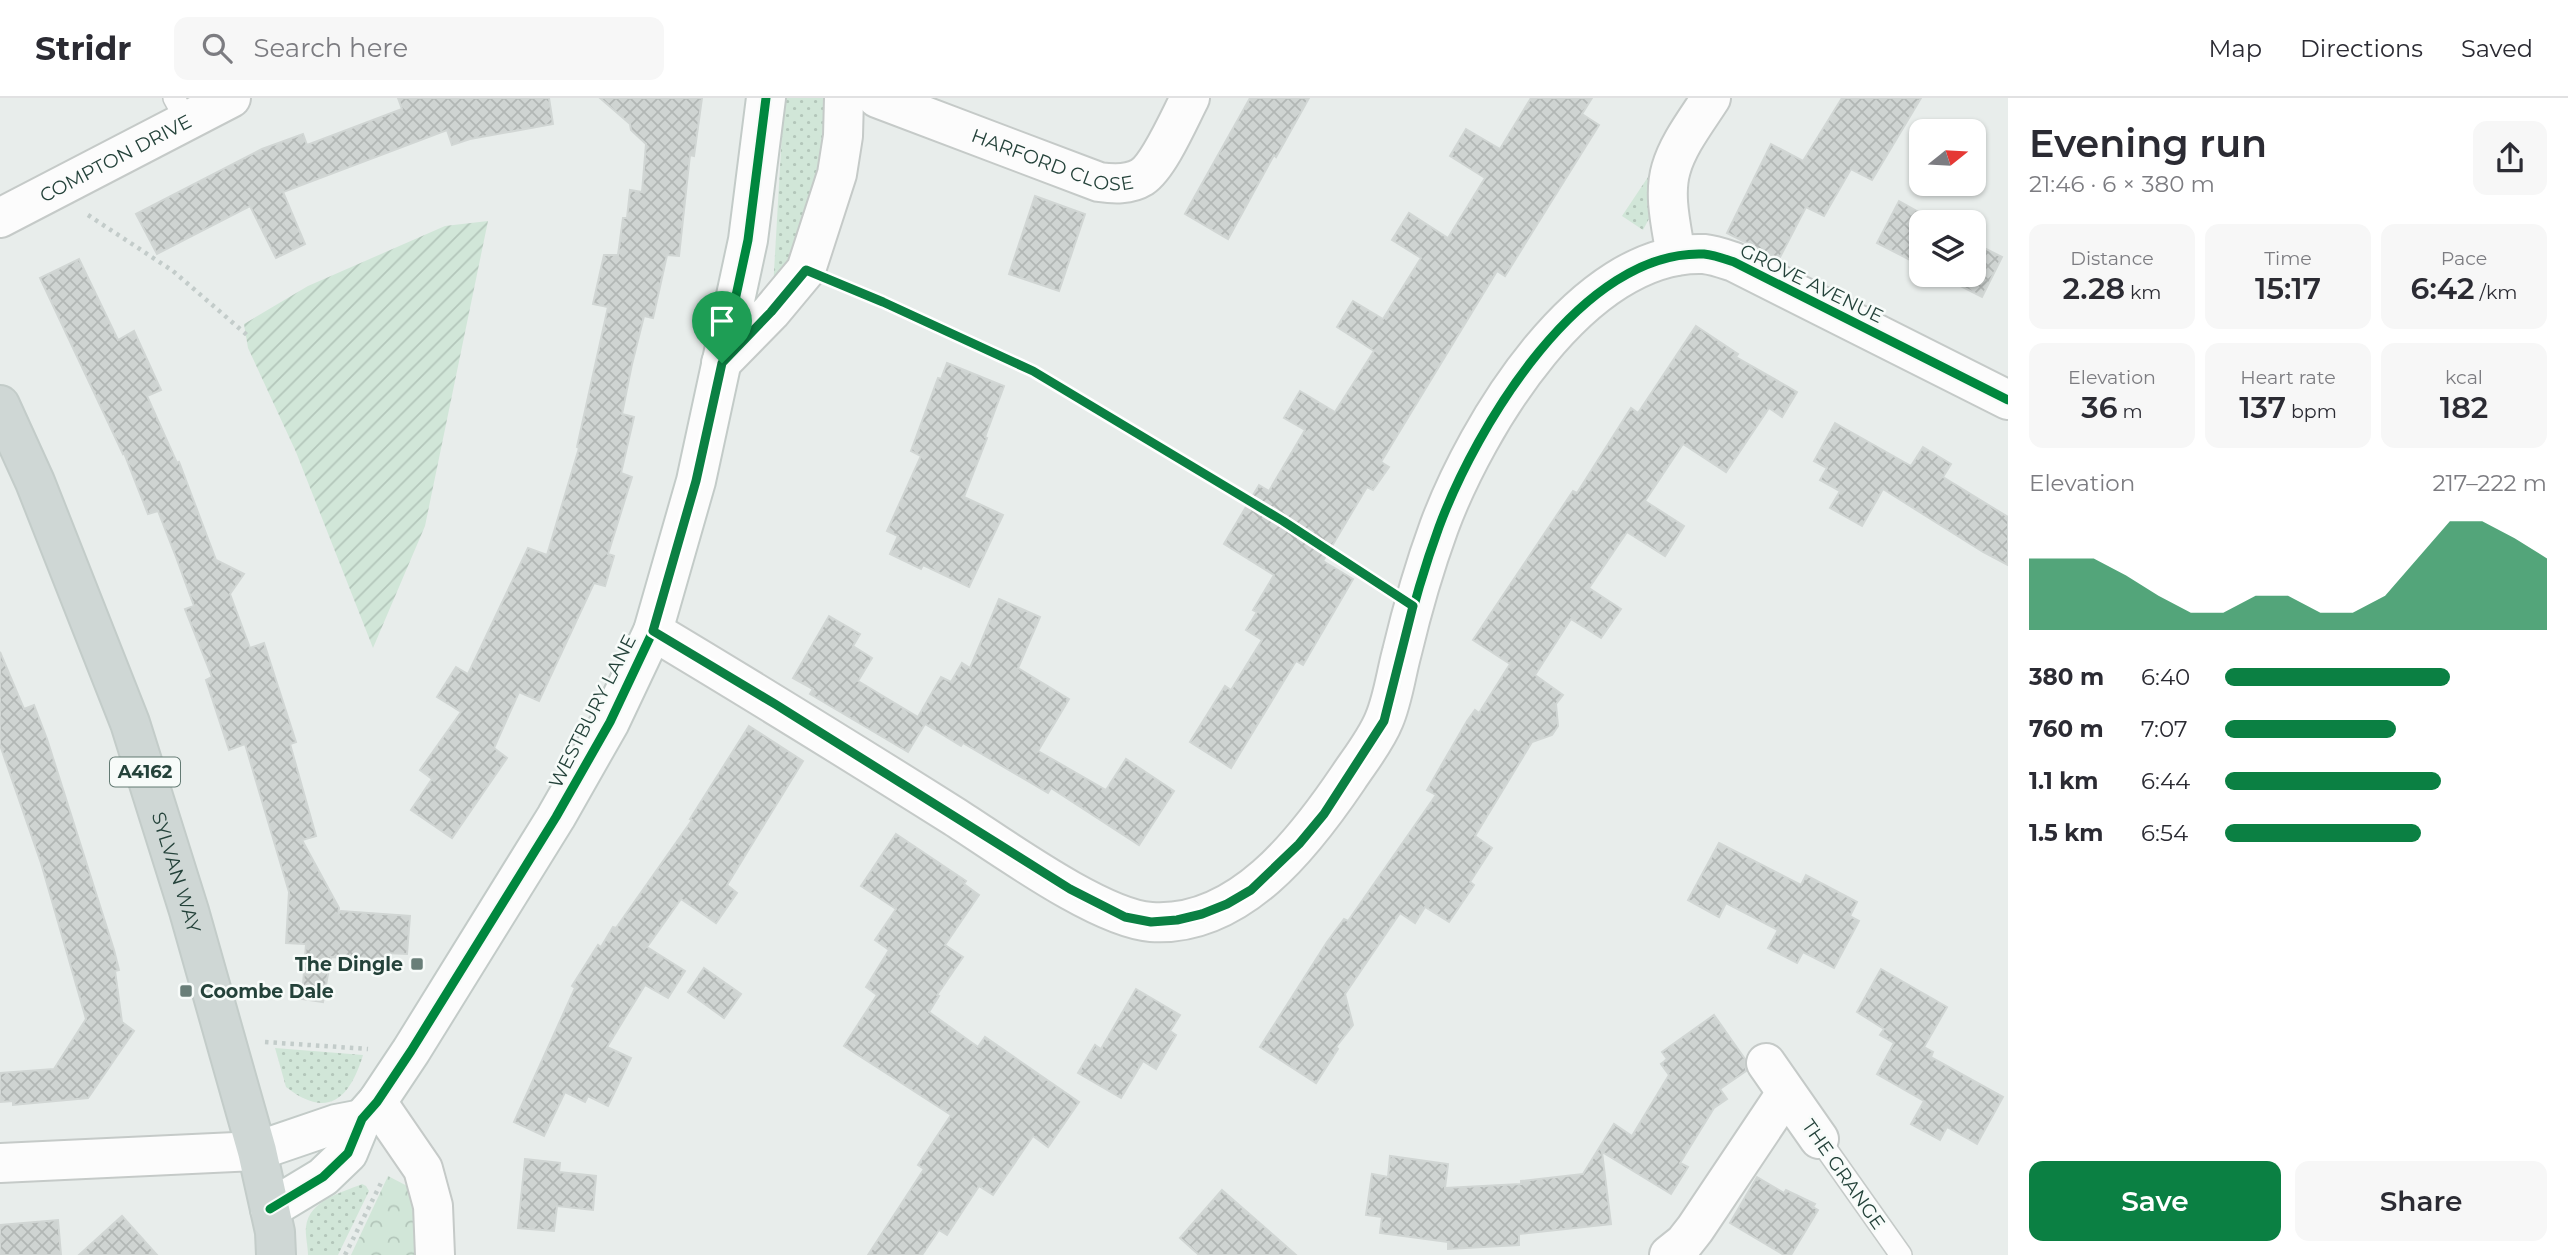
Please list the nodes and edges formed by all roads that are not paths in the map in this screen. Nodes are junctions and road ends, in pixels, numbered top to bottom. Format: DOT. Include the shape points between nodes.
graph roads {
  1 [pos="231,98"];
  2 [pos="766,98"];
  3 [pos="844,98"];
  4 [pos="877,98"];
  5 [pos="1190,98"];
  6 [pos="1711,98"];
  7 [pos="180,109"];
  8 [pos="0,218"];
  9 [pos="1676,256"];
  10 [pos="722,363"];
  11 [pos="2008,400"];
  12 [pos="0,405"];
  13 [pos="653,631"];
  14 [pos="370,1111"];
  15 [pos="1819,1139"];
  16 [pos="257,1151"];
  17 [pos="0,1163"];
  18 [pos="270,1209"];
  19 [pos="1676,1249"];
  20 [pos="276,1255"];
  21 [pos="435,1255"];
  22 [pos="1901,1255"];
  1 -- 7 [label="street, COMPTON DRIVE"];
  2 -- 10 [label="street, WESTBURY LANE" via="748,240"];
  3 -- 10 [label="street" via="837,174 806,270"];
  4 -- 5 [label="street, HARFORD CLOSE" via="1114,184 1148,172"];
  6 -- 9 [label="street" via="1670,171"];
  7 -- 8 [label="street, COMPTON DRIVE" via="52,191"];
  9 -- 11 [label="street, GROVE AVENUE" via="1708,254 1734,262"];
  9 -- 13 [label="street, GROVE AVENUE" via="1619,279 1573,315 1520,374 1474,449 1439,525 1384,721 1316,824 1274,869 1251,890 1190,917 1151,922 1125,917 1070,889"];
  10 -- 13 [label="street, WESTBURY LANE" via="696,481"];
  12 -- 16 [label="main road, SYLVAN WAY / A4162" via="130,723 190,911"];
  13 -- 14 [label="street, WESTBURY LANE" via="610,722 556,817"];
  14 -- 16 [label="street"];
  14 -- 18 [label="street, WESTBURY LANE" via="348,1153 328,1172"];
  14 -- 21 [label="street" via="403,1138 423,1169 433,1206"];
  15 -- 19 [label="street, THE GRANGE" via="1776,1078"];
  15 -- 22 [label="lane, THE GRANGE"];
  16 -- 17 [label="street"];
  16 -- 18 [label="main road, A4162"];
  18 -- 20 [label="main road, A4162"];
}
